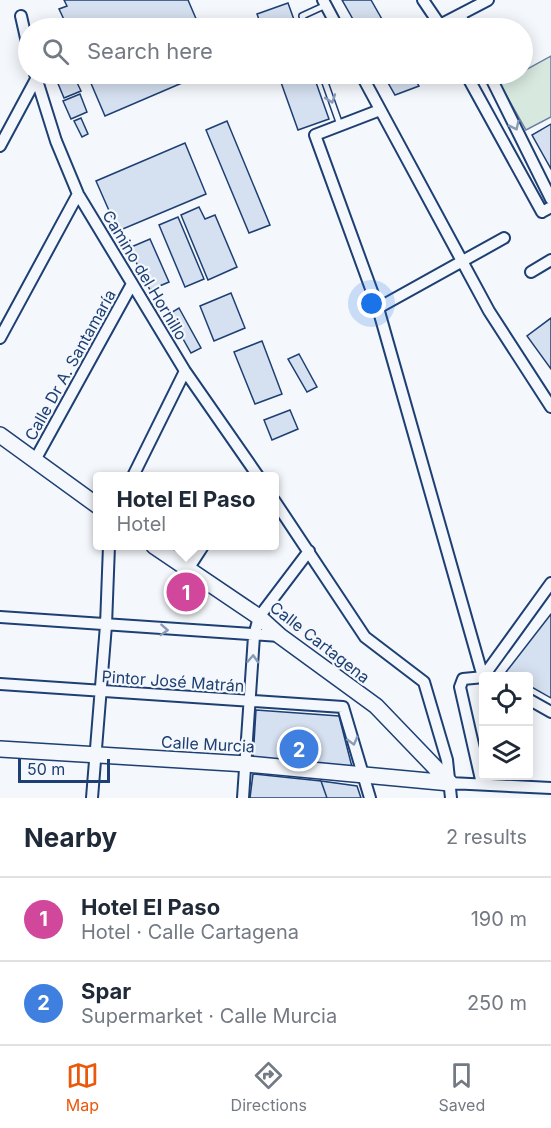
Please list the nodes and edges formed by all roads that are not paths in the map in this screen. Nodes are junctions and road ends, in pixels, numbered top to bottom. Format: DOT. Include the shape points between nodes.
graph roads {
  1 [pos="423,0"];
  2 [pos="488,0"];
  3 [pos="324,3"];
  4 [pos="460,15"];
  5 [pos="303,18"];
  6 [pos="332,18"];
  7 [pos="435,18"];
  8 [pos="455,18"];
  9 [pos="462,18"];
  10 [pos="31,84"];
  11 [pos="38,84"];
  12 [pos="326,84"];
  13 [pos="366,84"];
  14 [pos="472,84"];
  15 [pos="494,84"];
  16 [pos="380,110"];
  17 [pos="340,125"];
  18 [pos="0,146"];
  19 [pos="78,194"];
  20 [pos="551,199"];
  21 [pos="551,207"];
  22 [pos="504,238"];
  23 [pos="463,260"];
  24 [pos="551,260"];
  25 [pos="531,272"];
  26 [pos="132,284"];
  27 [pos="378,308"];
  28 [pos="0,338"];
  29 [pos="185,371"];
  30 [pos="551,408"];
  31 [pos="0,435"];
  32 [pos="35,460"];
  33 [pos="135,472"];
  34 [pos="252,472"];
  35 [pos="93,502"];
  36 [pos="279,508"];
  37 [pos="109,550"];
  38 [pos="160,550"];
  39 [pos="200,550"];
  40 [pos="309,551"];
  41 [pos="188,569"];
  42 [pos="551,584"];
  43 [pos="0,617"];
  44 [pos="259,617"];
  45 [pos="106,625"];
  46 [pos="254,636"];
  47 [pos="280,636"];
  48 [pos="482,672"];
  49 [pos="487,672"];
  50 [pos="479,678"];
  51 [pos="0,684"];
  52 [pos="100,690"];
  53 [pos="361,697"];
  54 [pos="251,702"];
  55 [pos="533,702"];
  56 [pos="343,707"];
  57 [pos="551,712"];
  58 [pos="0,749"];
  59 [pos="94,756"];
  60 [pos="247,764"];
  61 [pos="362,775"];
  62 [pos="482,784"];
  63 [pos="551,788"];
  64 [pos="451,790"];
  65 [pos="92,798"];
  66 [pos="243,798"];
  67 [pos="370,798"];
  1 -- 7 [label="street"];
  2 -- 4 [label="street"];
  3 -- 5 [label="lane"];
  3 -- 6 [label="street"];
  4 -- 8 [label="street"];
  4 -- 9 [label="street"];
  10 -- 18 [label="street"];
  11 -- 19 [label="street, Camino del Hornillo"];
  12 -- 17 [label="lane, one-way"];
  13 -- 16 [label="street"];
  14 -- 21 [label="street" via="542,212"];
  15 -- 20 [label="street, one-way"];
  16 -- 17 [label="street"];
  16 -- 23 [label="street"];
  17 -- 27 [label="street" via="315,135"];
  19 -- 26 [label="street, Camino del Hornillo"];
  19 -- 28 [label="street"];
  22 -- 23 [label="street"];
  23 -- 27 [label="street"];
  23 -- 30 [label="street" via="489,311"];
  24 -- 25 [label="street"];
  26 -- 29 [label="street, Camino del Hornillo"];
  26 -- 32 [label="street, Calle Dr A. Santamaría"];
  27 -- 48 [label="street"];
  29 -- 33 [label="street"];
  29 -- 34 [label="street, Camino del Hornillo"];
  31 -- 32 [label="main road"];
  32 -- 35 [label="main road"];
  36 -- 40 [label="street"];
  37 -- 45 [label="street"];
  38 -- 41 [label="main road, Calle Cartagena"];
  39 -- 41 [label="street"];
  40 -- 44 [label="street"];
  40 -- 64 [label="street" via="365,638 424,681 447,760"];
  41 -- 44 [label="main road, Calle Cartagena"];
  42 -- 49 [label="street"];
  43 -- 45 [label="street"];
  44 -- 46 [label="street"];
  44 -- 47 [label="main road, Calle Cartagena"];
  45 -- 46 [label="street, one-way"];
  45 -- 52 [label="street"];
  46 -- 47 [label="street"];
  54 -- 46 [label="street, one-way"];
  47 -- 53 [label="main road, Calle Cartagena"];
  50 -- 62 [label="street" via="463,680 460,687"];
  51 -- 52 [label="street, Pintor José Matrán"];
  52 -- 54 [label="street, Pintor José Matrán"];
  52 -- 59 [label="street"];
  53 -- 56 [label="street"];
  53 -- 64 [label="main road, Calle Cartagena" via="376,706"];
  54 -- 56 [label="street, Pintor José Matrán"];
  54 -- 60 [label="street"];
  55 -- 57 [label="street"];
  56 -- 61 [label="street, one-way"];
  58 -- 59 [label="main road, Calle Murcia"];
  59 -- 60 [label="main road, Calle Murcia"];
  59 -- 65 [label="street"];
  60 -- 61 [label="main road, Calle Murcia"];
  60 -- 66 [label="street"];
  61 -- 64 [label="main road, Calle Murcia"];
  61 -- 67 [label="street"];
  62 -- 63 [label="street"];
  62 -- 64 [label="street"];
}
